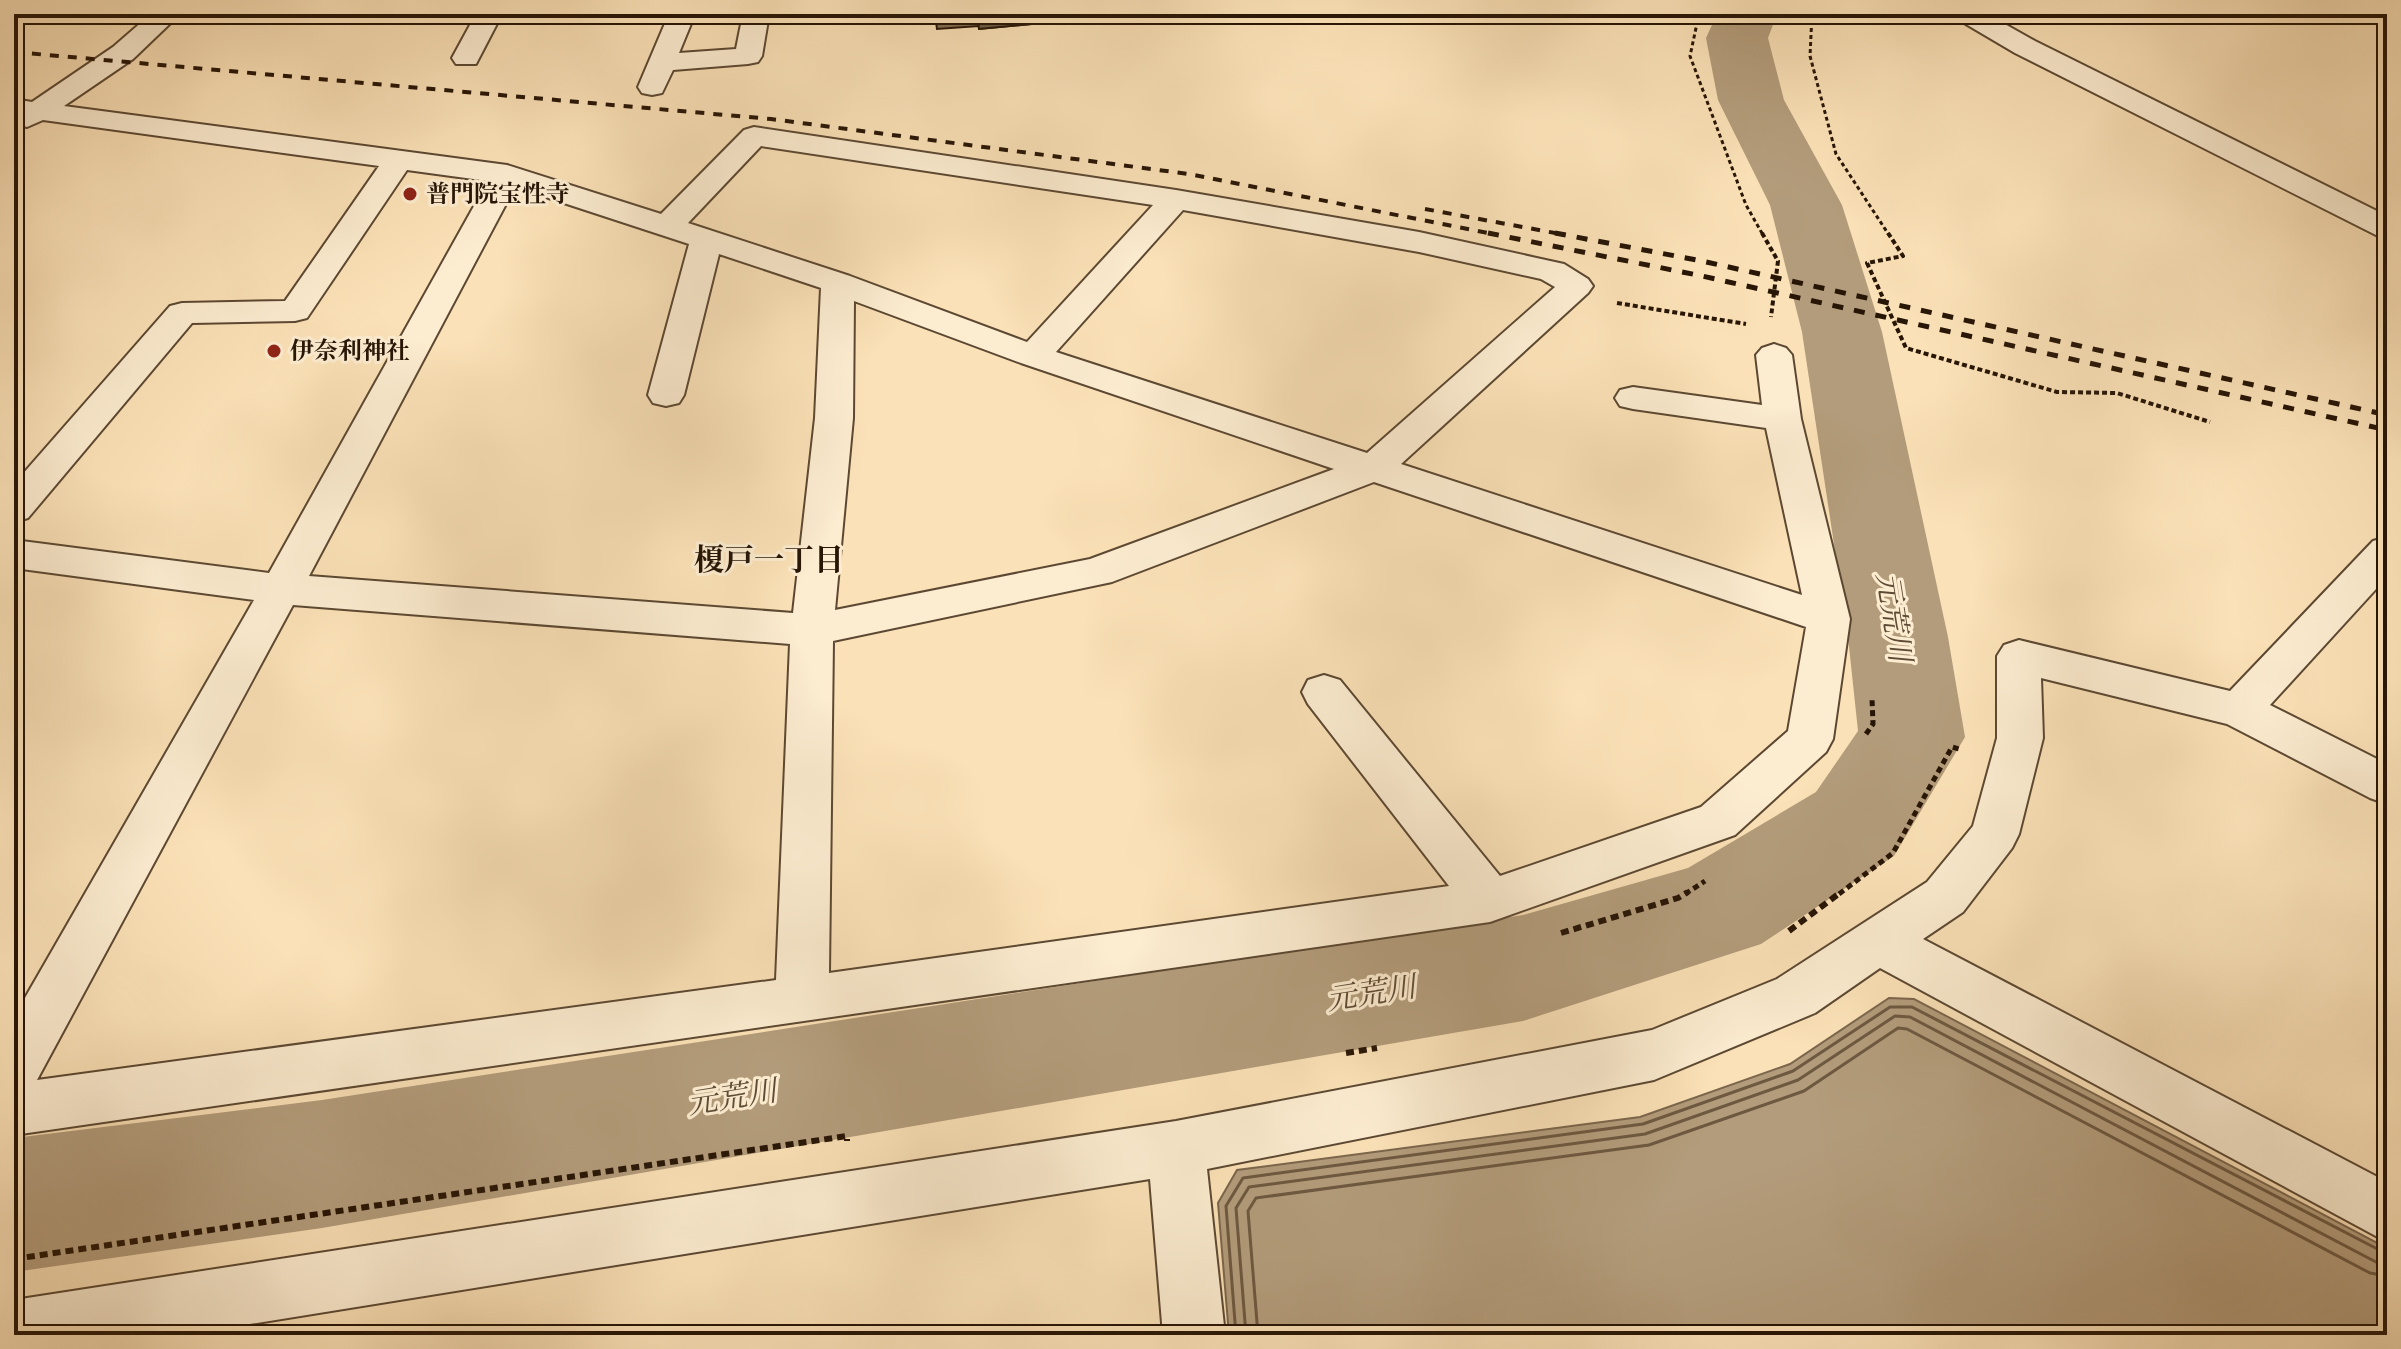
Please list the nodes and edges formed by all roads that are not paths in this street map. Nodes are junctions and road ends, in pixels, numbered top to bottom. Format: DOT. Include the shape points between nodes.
graph roads {
  1 [pos="167,14"];
  2 [pos="489,14"];
  3 [pos="682,14"];
  4 [pos="756,14"];
  5 [pos="1968,14"];
  6 [pos="466,58"];
  7 [pos="662,63"];
  8 [pos="651,89"];
  9 [pos="21,116"];
  10 [pos="400,158"];
  11 [pos="507,174"];
  12 [pos="1176,199"];
  13 [pos="667,227"];
  14 [pos="2387,228"];
  15 [pos="706,240"];
  16 [pos="838,283"];
  17 [pos="1772,341"];
  18 [pos="1033,356"];
  19 [pos="666,395"];
  20 [pos="1633,398"];
  21 [pos="1782,419"];
  22 [pos="1374,468"];
  23 [pos="14,509"];
  24 [pos="2387,551"];
  25 [pos="14,554"];
  26 [pos="281,589"];
  27 [pos="1829,619"];
  28 [pos="812,630"];
  29 [pos="1324,692"];
  30 [pos="2239,710"];
  31 [pos="2387,785"];
  32 [pos="1490,901"];
  33 [pos="1880,942"];
  34 [pos="802,1000"];
  35 [pos="14,1068"];
  36 [pos="14,1109"];
  37 [pos="1176,1148"];
  38 [pos="2387,1213"];
  39 [pos="14,1331"];
  40 [pos="1194,1335"];
  1 -- 9 [label="street" via="123,53"];
  2 -- 6 [label="street"];
  3 -- 7 [label="street"];
  4 -- 7 [label="street" via="748,56"];
  5 -- 14 [label="street"];
  7 -- 8 [label="street"];
  9 -- 10 [label="street"];
  10 -- 11 [label="street"];
  10 -- 23 [label="street" via="295,311 182,313"];
  11 -- 13 [label="street"];
  11 -- 26 [label="street"];
  12 -- 13 [label="street" via="754,136"];
  12 -- 18 [label="street"];
  12 -- 22 [label="street" via="1552,271 1570,290"];
  13 -- 15 [label="street"];
  15 -- 16 [label="street"];
  15 -- 19 [label="street"];
  16 -- 18 [label="street"];
  16 -- 28 [label="street" via="834,418"];
  17 -- 21 [label="street"];
  18 -- 22 [label="street"];
  20 -- 21 [label="street"];
  21 -- 27 [label="street"];
  22 -- 27 [label="street"];
  22 -- 28 [label="street" via="1097,572"];
  24 -- 30 [label="street"];
  25 -- 26 [label="street"];
  26 -- 28 [label="street"];
  26 -- 35 [label="street"];
  27 -- 32 [label="street" via="1810,739 1718,821"];
  28 -- 34 [label="street"];
  29 -- 32 [label="street"];
  30 -- 31 [label="street"];
  30 -- 33 [label="street" via="2019,656 2020,738 1995,834 1945,897"];
  32 -- 34 [label="street"];
  33 -- 37 [label="street" via="1796,996 1654,1055"];
  33 -- 38 [label="street"];
  34 -- 36 [label="street"];
  37 -- 39 [label="street"];
  37 -- 40 [label="street"];
}
